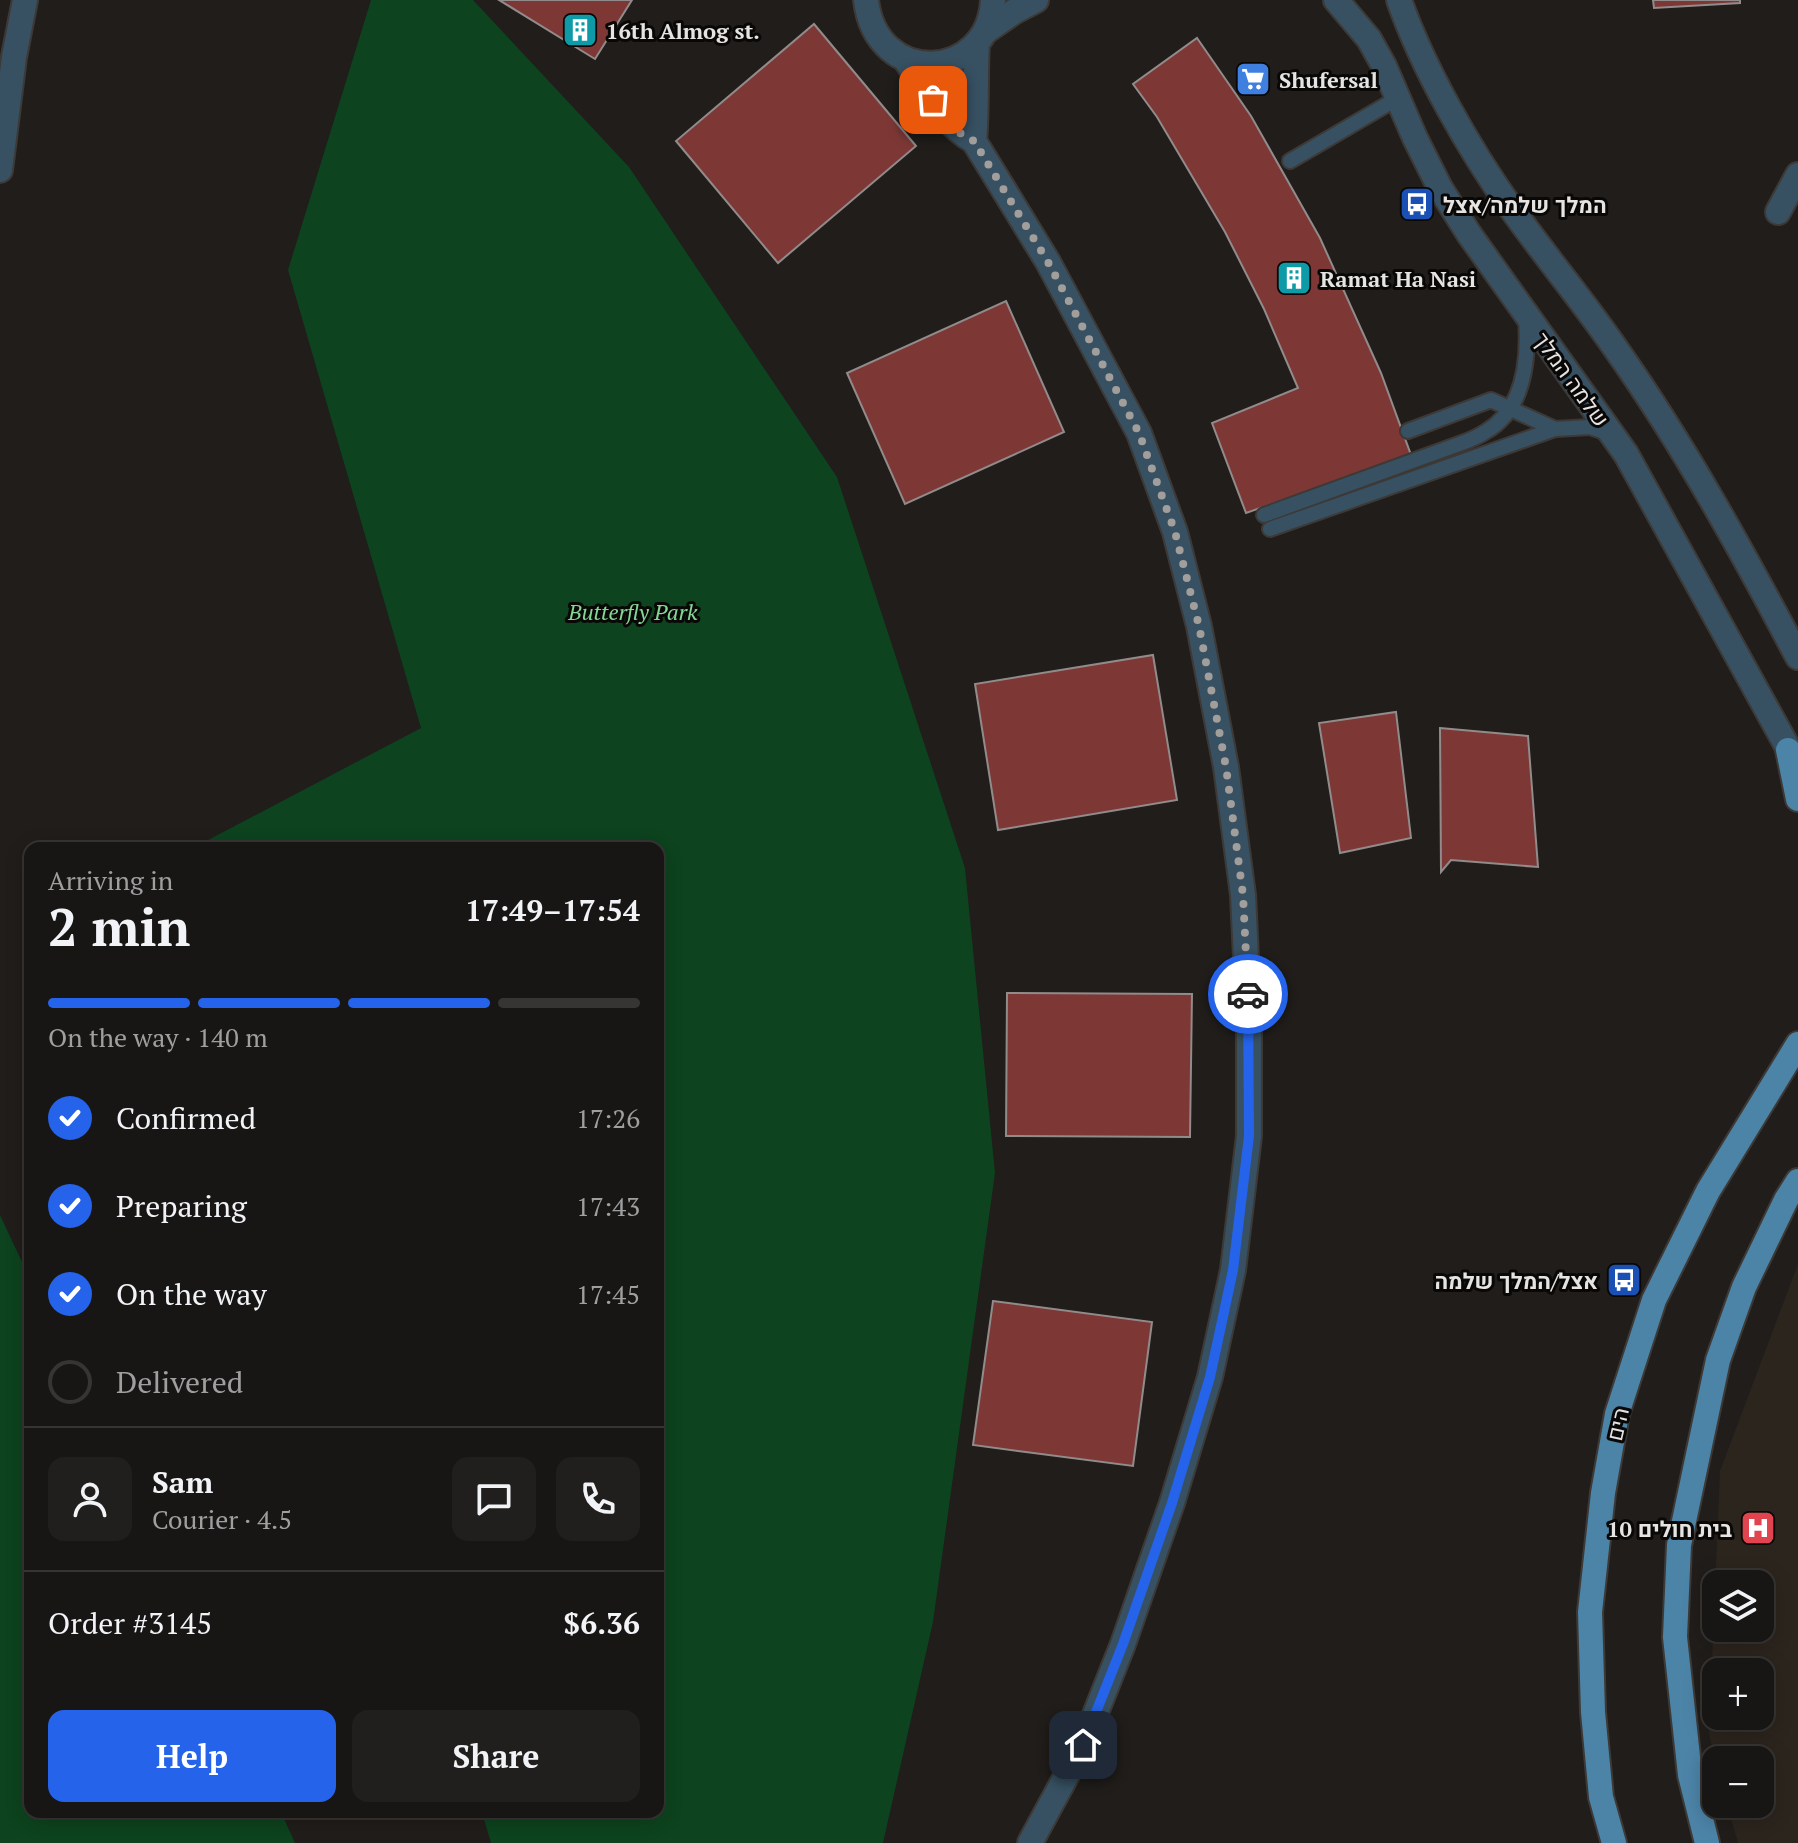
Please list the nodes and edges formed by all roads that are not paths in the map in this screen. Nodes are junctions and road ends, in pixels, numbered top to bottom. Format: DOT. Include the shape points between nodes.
graph roads {
  1 [pos="25,0"];
  2 [pos="866,0"];
  3 [pos="993,0"];
  4 [pos="1036,0"];
  5 [pos="1336,0"];
  6 [pos="1399,0"];
  7 [pos="981,37"];
  8 [pos="905,59"];
  9 [pos="1398,98"];
  10 [pos="974,141"];
  11 [pos="1290,161"];
  12 [pos="0,170"];
  13 [pos="1798,175"];
  14 [pos="1778,212"];
  15 [pos="1526,315"];
  16 [pos="1511,408"];
  17 [pos="1555,429"];
  18 [pos="1408,431"];
  19 [pos="1612,435"];
  20 [pos="1264,515"];
  21 [pos="1270,529"];
  22 [pos="1798,657"];
  23 [pos="1793,758"];
  24 [pos="1798,799"];
  25 [pos="1798,1044"];
  26 [pos="1798,1181"];
  27 [pos="1030,1843"];
  28 [pos="1614,1843"];
  29 [pos="1707,1843"];
  1 -- 12 [label="street"];
  2 -- 8 [label="street" via="876,35"];
  3 -- 7 [label="street"];
  4 -- 7 [label="street"];
  5 -- 9 [label="street, שלמה המלך" via="1369,39"];
  6 -- 22 [label="street" via="1482,164 1669,427"];
  7 -- 8 [label="street" via="966,53 938,64"];
  7 -- 10 [label="street"];
  8 -- 10 [label="street" via="960,133"];
  9 -- 11 [label="lane"];
  9 -- 15 [label="street, שלמה המלך" via="1440,188"];
  10 -- 27 [label="street" via="1048,262 1139,433 1175,532 1226,767 1243,895 1249,1020 1249,1136 1233,1270 1210,1377 1123,1644 1083,1745"];
  13 -- 14 [label="street"];
  15 -- 16 [label="lane" via="1525,368"];
  15 -- 19 [label="street, שלמה המלך"];
  16 -- 17 [label="lane"];
  16 -- 18 [label="lane" via="1491,400"];
  16 -- 20 [label="lane" via="1487,432 1462,443"];
  17 -- 19 [label="lane" via="1590,427"];
  17 -- 21 [label="lane"];
  19 -- 23 [label="street, שלמה המלך"];
  23 -- 24 [label="main road"];
  25 -- 28 [label="main road, הים" via="1708,1191 1654,1300 1617,1414 1590,1612 1601,1797"];
  26 -- 29 [label="main road" via="1744,1287 1718,1360 1679,1545 1675,1637 1690,1775"];
}
